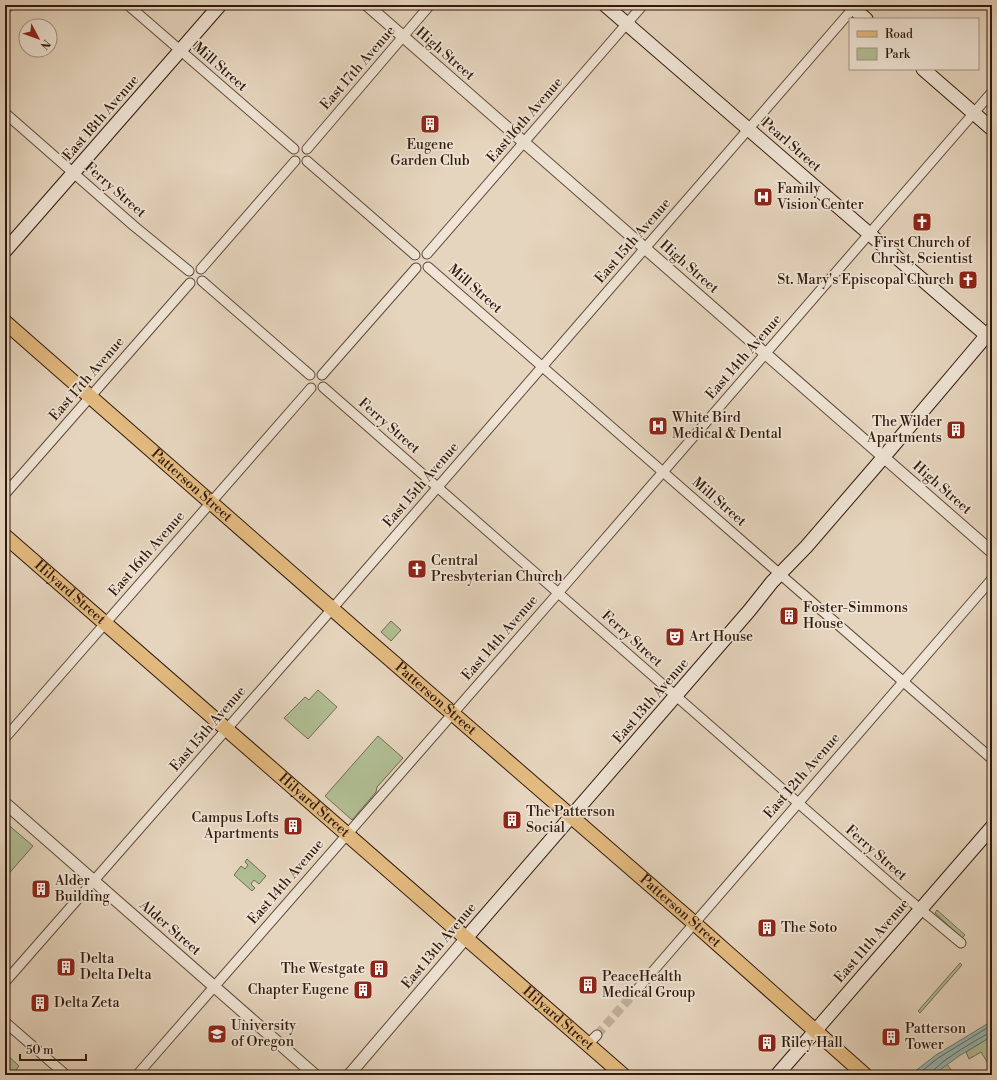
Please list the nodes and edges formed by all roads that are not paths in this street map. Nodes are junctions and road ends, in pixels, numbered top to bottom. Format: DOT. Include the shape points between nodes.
graph roads {
  1 [pos="8,5"];
  2 [pos="128,5"];
  3 [pos="220,5"];
  4 [pos="367,5"];
  5 [pos="430,5"];
  6 [pos="605,5"];
  7 [pos="644,5"];
  8 [pos="853,6"];
  9 [pos="5,8"];
  10 [pos="865,18"];
  11 [pos="627,24"];
  12 [pos="403,37"];
  13 [pos="180,50"];
  14 [pos="924,70"];
  15 [pos="992,92"];
  16 [pos="5,113"];
  17 [pos="974,113"];
  18 [pos="748,129"];
  19 [pos="992,129"];
  20 [pos="524,143"];
  21 [pos="294,149"];
  22 [pos="307,149"];
  23 [pos="295,161"];
  24 [pos="307,161"];
  25 [pos="74,173"];
  26 [pos="868,234"];
  27 [pos="645,249"];
  28 [pos="5,251"];
  29 [pos="427,254"];
  30 [pos="414,255"];
  31 [pos="428,266"];
  32 [pos="416,268"];
  33 [pos="201,269"];
  34 [pos="189,270"];
  35 [pos="202,281"];
  36 [pos="190,283"];
  37 [pos="5,322"];
  38 [pos="990,335"];
  39 [pos="765,354"];
  40 [pos="542,367"];
  41 [pos="310,375"];
  42 [pos="322,375"];
  43 [pos="323,387"];
  44 [pos="311,388"];
  45 [pos="90,396"];
  46 [pos="883,458"];
  47 [pos="663,471"];
  48 [pos="438,487"];
  49 [pos="5,494"];
  50 [pos="212,502"];
  51 [pos="5,536"];
  52 [pos="992,552"];
  53 [pos="779,574"];
  54 [pos="992,579"];
  55 [pos="558,592"];
  56 [pos="332,609"];
  57 [pos="105,623"];
  58 [pos="903,681"];
  59 [pos="675,696"];
  60 [pos="453,713"];
  61 [pos="226,729"];
  62 [pos="5,738"];
  63 [pos="992,759"];
  64 [pos="797,802"];
  65 [pos="5,803"];
  66 [pos="571,817"];
  67 [pos="992,827"];
  68 [pos="347,835"];
  69 [pos="94,881"];
  70 [pos="920,909"];
  71 [pos="694,923"];
  72 [pos="466,938"];
  73 [pos="960,943"];
  74 [pos="5,982"];
  75 [pos="214,986"];
  76 [pos="635,992"];
  77 [pos="5,1022"];
  78 [pos="816,1030"];
  79 [pos="66,1075"];
  80 [pos="137,1075"];
  81 [pos="315,1075"];
  82 [pos="349,1075"];
  83 [pos="623,1075"];
  84 [pos="777,1075"];
  85 [pos="865,1075"];
  1 -- 9 [label="street"];
  2 -- 13 [label="street, Mill Street"];
  3 -- 13 [label="main road, East 18th Avenue"];
  4 -- 12 [label="street, High Street"];
  5 -- 12 [label="street, East 17th Avenue"];
  6 -- 11 [label="main road, Pearl Street"];
  7 -- 11 [label="street, East 16th Avenue"];
  8 -- 10 [label="main road"];
  8 -- 18 [label="street, East 15th Avenue"];
  11 -- 18 [label="main road, Pearl Street"];
  11 -- 20 [label="street, East 16th Avenue"];
  12 -- 20 [label="street, High Street"];
  12 -- 22 [label="street, East 17th Avenue"];
  13 -- 21 [label="street, Mill Street"];
  13 -- 25 [label="main road, East 18th Avenue"];
  14 -- 17 [label="main road"];
  15 -- 17 [label="street, East 14th Avenue"];
  16 -- 25 [label="street, Ferry Street"];
  17 -- 19 [label="main road"];
  17 -- 26 [label="street, East 14th Avenue"];
  18 -- 26 [label="main road, Pearl Street"];
  18 -- 27 [label="street, East 15th Avenue"];
  20 -- 27 [label="street, High Street"];
  20 -- 29 [label="street, East 16th Avenue"];
  21 -- 22 [label="street" via="300,146"];
  21 -- 23 [label="street" via="292,155"];
  22 -- 24 [label="street"];
  23 -- 24 [label="street" via="301,164"];
  23 -- 33 [label="street"];
  24 -- 30 [label="street"];
  25 -- 28 [label="main road, East 18th Avenue"];
  25 -- 34 [label="street, Ferry Street"];
  26 -- 38 [label="main road, Pearl Street"];
  26 -- 39 [label="street, East 14th Avenue"];
  27 -- 39 [label="street, High Street"];
  27 -- 40 [label="street, East 15th Avenue"];
  29 -- 30 [label="street" via="419,252"];
  29 -- 31 [label="street" via="430,261"];
  30 -- 32 [label="street" via="412,262"];
  31 -- 32 [label="street"];
  31 -- 40 [label="street, Mill Street"];
  32 -- 42 [label="street"];
  33 -- 34 [label="street"];
  33 -- 35 [label="street" via="204,275"];
  34 -- 36 [label="street" via="187,277"];
  35 -- 36 [label="street" via="197,285"];
  35 -- 41 [label="street"];
  36 -- 45 [label="street, East 17th Avenue"];
  37 -- 45 [label="main road, Patterson Street"];
  38 -- 46 [label="main road, East 13th Avenue"];
  39 -- 46 [label="street, High Street"];
  39 -- 47 [label="street, East 14th Avenue"];
  40 -- 47 [label="street, Mill Street"];
  40 -- 48 [label="street, East 15th Avenue"];
  41 -- 42 [label="street"];
  41 -- 44 [label="street" via="308,383"];
  42 -- 43 [label="street" via="325,382"];
  43 -- 44 [label="street" via="316,390"];
  43 -- 48 [label="street, Ferry Street"];
  44 -- 50 [label="street, East 16th Avenue"];
  45 -- 49 [label="street, East 17th Avenue"];
  45 -- 50 [label="main road, Patterson Street"];
  46 -- 52 [label="street, High Street"];
  46 -- 53 [label="main road, East 13th Avenue" via="806,547"];
  47 -- 53 [label="street, Mill Street"];
  47 -- 55 [label="street, East 14th Avenue"];
  48 -- 55 [label="street, Ferry Street"];
  48 -- 56 [label="street, East 15th Avenue"];
  50 -- 56 [label="main road, Patterson Street"];
  50 -- 57 [label="street, East 16th Avenue"];
  51 -- 57 [label="main road, Hilyard Street"];
  53 -- 58 [label="street, Mill Street"];
  53 -- 59 [label="main road, East 13th Avenue"];
  54 -- 58 [label="street, East 12th Avenue"];
  55 -- 59 [label="street, Ferry Street"];
  55 -- 60 [label="street, East 14th Avenue"];
  56 -- 60 [label="main road, Patterson Street"];
  56 -- 61 [label="street, East 15th Avenue"];
  57 -- 61 [label="main road, Hilyard Street"];
  57 -- 62 [label="street, East 16th Avenue"];
  58 -- 63 [label="street, Mill Street"];
  58 -- 64 [label="street, East 12th Avenue"];
  59 -- 64 [label="street, Ferry Street"];
  59 -- 66 [label="main road, East 13th Avenue"];
  60 -- 66 [label="main road, Patterson Street"];
  60 -- 68 [label="street, East 14th Avenue"];
  61 -- 68 [label="main road, Hilyard Street"];
  61 -- 69 [label="street, East 15th Avenue"];
  64 -- 70 [label="street, Ferry Street"];
  64 -- 71 [label="street, East 12th Avenue"];
  65 -- 69 [label="street, Alder Street"];
  66 -- 71 [label="main road, Patterson Street"];
  66 -- 72 [label="main road, East 13th Avenue"];
  67 -- 70 [label="main road, East 11th Avenue"];
  68 -- 72 [label="main road, Hilyard Street"];
  68 -- 75 [label="street, East 14th Avenue"];
  69 -- 74 [label="street, East 15th Avenue"];
  69 -- 75 [label="street, Alder Street"];
  70 -- 73 [label="street, Ferry Street"];
  70 -- 78 [label="main road, East 11th Avenue"];
  71 -- 76 [label="street, East 12th Avenue"];
  71 -- 78 [label="main road, Patterson Street"];
  72 -- 82 [label="street, East 13th Avenue"];
  72 -- 83 [label="main road, Hilyard Street" via="592,1039"];
  75 -- 80 [label="street, East 14th Avenue"];
  75 -- 81 [label="street, Alder Street"];
  77 -- 79 [label="street"];
  78 -- 84 [label="main road, East 11th Avenue"];
  78 -- 85 [label="main road, Patterson Street"];
}
